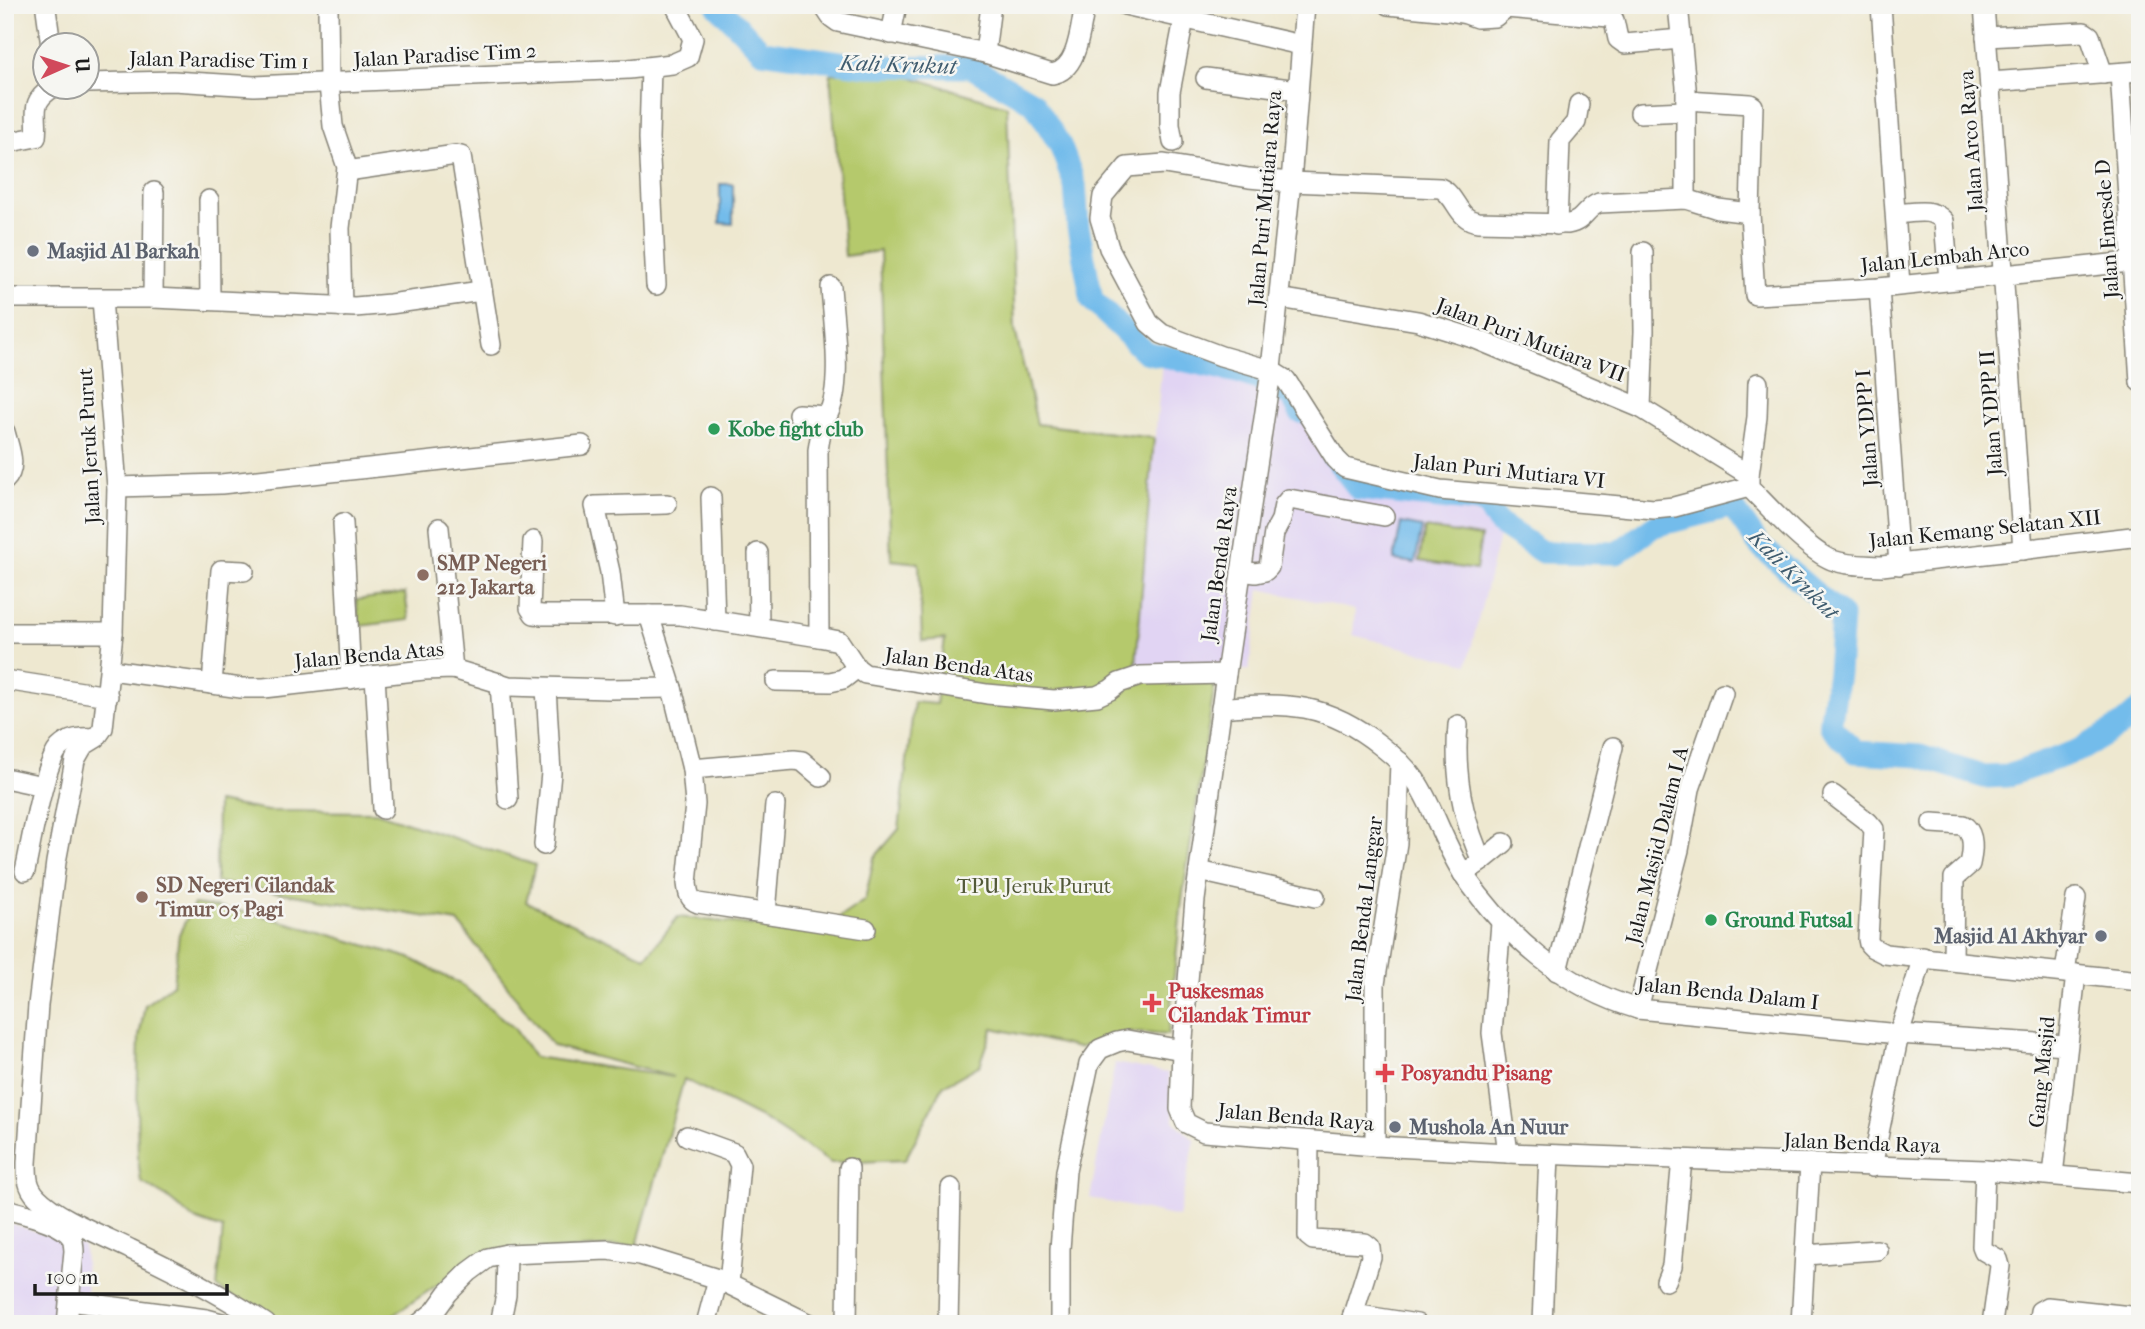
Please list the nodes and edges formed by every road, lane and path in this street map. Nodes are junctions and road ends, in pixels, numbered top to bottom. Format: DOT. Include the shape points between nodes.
graph roads {
  1 [pos="675,5"];
  2 [pos="823,5"];
  3 [pos="897,5"];
  4 [pos="991,5"];
  5 [pos="1085,5"];
  6 [pos="1125,5"];
  7 [pos="1305,5"];
  8 [pos="1388,5"];
  9 [pos="1678,5"];
  10 [pos="1881,5"];
  11 [pos="1984,5"];
  12 [pos="1506,7"];
  13 [pos="328,8"];
  14 [pos="46,9"];
  15 [pos="1184,19"];
  16 [pos="49,32"];
  17 [pos="891,34"];
  18 [pos="1986,37"];
  19 [pos="1681,39"];
  20 [pos="1301,45"];
  21 [pos="985,53"];
  22 [pos="651,67"];
  23 [pos="2140,71"];
  24 [pos="2111,73"];
  25 [pos="1206,78"];
  26 [pos="102,82"];
  27 [pos="1990,82"];
  28 [pos="329,84"];
  29 [pos="1298,90"];
  30 [pos="37,102"];
  31 [pos="1580,104"];
  32 [pos="1686,106"];
  33 [pos="1640,113"];
  34 [pos="1173,142"];
  35 [pos="5,143"];
  36 [pos="347,171"];
  37 [pos="1291,182"];
  38 [pos="154,192"];
  39 [pos="1686,199"];
  40 [pos="209,200"];
  41 [pos="1750,212"];
  42 [pos="1896,214"];
  43 [pos="1557,225"];
  44 [pos="1643,252"];
  45 [pos="2136,261"];
  46 [pos="2004,274"];
  47 [pos="1949,280"];
  48 [pos="656,285"];
  49 [pos="1900,285"];
  50 [pos="831,288"];
  51 [pos="1880,288"];
  52 [pos="481,291"];
  53 [pos="5,298"];
  54 [pos="153,298"];
  55 [pos="1279,298"];
  56 [pos="102,299"];
  57 [pos="210,300"];
  58 [pos="342,307"];
  59 [pos="491,345"];
  60 [pos="1269,381"];
  61 [pos="2140,382"];
  62 [pos="1758,383"];
  63 [pos="1642,408"];
  64 [pos="798,414"];
  65 [pos="827,416"];
  66 [pos="5,432"];
  67 [pos="583,444"];
  68 [pos="5,480"];
  69 [pos="1749,481"];
  70 [pos="117,487"];
  71 [pos="711,497"];
  72 [pos="1252,498"];
  73 [pos="667,504"];
  74 [pos="1284,505"];
  75 [pos="1384,516"];
  76 [pos="343,523"];
  77 [pos="439,528"];
  78 [pos="2140,536"];
  79 [pos="533,541"];
  80 [pos="2023,550"];
  81 [pos="758,553"];
  82 [pos="1899,565"];
  83 [pos="244,571"];
  84 [pos="1241,571"];
  85 [pos="649,615"];
  86 [pos="615,616"];
  87 [pos="715,621"];
  88 [pos="759,628"];
  89 [pos="5,633"];
  90 [pos="113,634"];
  91 [pos="819,637"];
  92 [pos="453,668"];
  93 [pos="857,668"];
  94 [pos="111,670"];
  95 [pos="1226,674"];
  96 [pos="375,676"];
  97 [pos="351,679"];
  98 [pos="5,680"];
  99 [pos="776,681"];
  100 [pos="500,683"];
  101 [pos="212,684"];
  102 [pos="546,688"];
  103 [pos="671,688"];
  104 [pos="1723,693"];
  105 [pos="108,696"];
  106 [pos="1221,708"];
  107 [pos="1458,725"];
  108 [pos="96,738"];
  109 [pos="1613,747"];
  110 [pos="1400,762"];
  111 [pos="692,769"];
  112 [pos="821,777"];
  113 [pos="5,778"];
  114 [pos="44,786"];
  115 [pos="1833,795"];
  116 [pos="508,799"];
  117 [pos="775,805"];
  118 [pos="383,809"];
  119 [pos="1932,823"];
  120 [pos="1504,843"];
  121 [pos="544,845"];
  122 [pos="1482,861"];
  123 [pos="25,871"];
  124 [pos="1199,871"];
  125 [pos="1463,874"];
  126 [pos="1315,897"];
  127 [pos="2076,898"];
  128 [pos="766,913"];
  129 [pos="1501,923"];
  130 [pos="866,929"];
  131 [pos="1923,957"];
  132 [pos="1953,960"];
  133 [pos="1557,971"];
  134 [pos="2070,973"];
  135 [pos="2140,981"];
  136 [pos="1638,1009"];
  137 [pos="1899,1034"];
  138 [pos="2067,1045"];
  139 [pos="1182,1050"];
  140 [pos="687,1136"];
  141 [pos="1309,1142"];
  142 [pos="1375,1146"];
  143 [pos="1508,1153"];
  144 [pos="1549,1154"];
  145 [pos="1682,1159"];
  146 [pos="1810,1163"];
  147 [pos="1872,1167"];
  148 [pos="849,1168"];
  149 [pos="1984,1170"];
  150 [pos="2053,1175"];
  151 [pos="2140,1184"];
  152 [pos="951,1188"];
  153 [pos="5,1209"];
  154 [pos="1877,1250"];
  155 [pos="507,1254"];
  156 [pos="1805,1255"];
  157 [pos="724,1281"];
  158 [pos="1666,1281"];
  159 [pos="70,1301"];
  160 [pos="437,1317"];
  161 [pos="2140,1317"];
  162 [pos="1352,1319"];
  163 [pos="2114,1319"];
  164 [pos="67,1324"];
  165 [pos="225,1324"];
  166 [pos="266,1324"];
  167 [pos="419,1324"];
  168 [pos="500,1324"];
  169 [pos="706,1324"];
  170 [pos="810,1324"];
  171 [pos="847,1324"];
  172 [pos="948,1324"];
  173 [pos="1060,1324"];
  174 [pos="1416,1324"];
  175 [pos="1542,1324"];
  176 [pos="1801,1324"];
  177 [pos="1992,1324"];
  178 [pos="2038,1324"];
  1 -- 22 [label="street, Jalan Paradise Tim 2" via="693,39 692,49 682,61"];
  2 -- 17 [label="street" via="838,22"];
  3 -- 17 [label="street"];
  4 -- 21 [label="street"];
  5 -- 21 [label="street" via="1072,60 1059,73"];
  6 -- 15 [label="street"];
  7 -- 20 [label="street, Jalan Puri Mutiara Raya"];
  8 -- 12 [label="street" via="1477,18 1495,16"];
  9 -- 19 [label="street"];
  10 -- 42 [label="street"];
  11 -- 18 [label="street, Jalan Arco Raya"];
  12 -- 19 [label="street" via="1609,17 1625,44"];
  13 -- 28 [label="street"];
  14 -- 16 [label="street"];
  15 -- 20 [label="street"];
  15 -- 34 [label="street" via="1170,92"];
  17 -- 21 [label="street"];
  18 -- 24 [label="street, Jalan Emesde D" via="2084,32"];
  18 -- 27 [label="street, Jalan Arco Raya"];
  19 -- 32 [label="street"];
  20 -- 29 [label="street, Jalan Puri Mutiara Raya"];
  22 -- 28 [label="street, Jalan Paradise Tim 2"];
  22 -- 48 [label="street" via="649,138"];
  23 -- 24 [label="street"];
  24 -- 27 [label="street"];
  24 -- 45 [label="street, Jalan Emesde D"];
  25 -- 29 [label="street"];
  26 -- 28 [label="street, Jalan Paradise Tim 1"];
  27 -- 46 [label="street, Jalan Arco Raya"];
  28 -- 36 [label="street" via="333,126"];
  29 -- 37 [label="street, Jalan Puri Mutiara Raya"];
  30 -- 35 [label="street" via="36,136"];
  31 -- 43 [label="street" via="1576,122 1560,141"];
  32 -- 33 [label="street"];
  32 -- 39 [label="street"];
  32 -- 41 [label="street" via="1753,106"];
  36 -- 52 [label="street" via="461,156"];
  36 -- 58 [label="street" via="340,228"];
  37 -- 43 [label="street" via="1440,188 1472,222"];
  37 -- 55 [label="street, Jalan Puri Mutiara Raya"];
  37 -- 60 [label="street" via="1164,164 1126,170 1103,196 1100,211 1101,228 1149,323 1162,334 1221,356"];
  38 -- 54 [label="street"];
  39 -- 41 [label="street"];
  39 -- 43 [label="street" via="1594,204 1582,219"];
  40 -- 57 [label="street"];
  41 -- 51 [label="street, Jalan Lembah Arco" via="1755,295"];
  42 -- 47 [label="street, Jalan Arco Raya" via="1927,212 1944,222"];
  42 -- 49 [label="street"];
  44 -- 63 [label="street"];
  45 -- 46 [label="street, Jalan Lembah Arco"];
  45 -- 61 [label="street, Jalan Emesde D"];
  46 -- 47 [label="street, Jalan Lembah Arco"];
  46 -- 80 [label="street, Jalan YDPP II"];
  47 -- 49 [label="street, Jalan Lembah Arco"];
  49 -- 51 [label="street, Jalan Lembah Arco"];
  50 -- 65 [label="street" via="836,385"];
  51 -- 82 [label="street, Jalan YDPP I"];
  52 -- 58 [label="street"];
  52 -- 59 [label="street"];
  53 -- 56 [label="street"];
  54 -- 56 [label="street"];
  54 -- 57 [label="street"];
  55 -- 60 [label="street, Jalan Puri Mutiara Raya"];
  55 -- 63 [label="street, Jalan Puri Mutiara VII" via="1438,327"];
  56 -- 70 [label="street, Jalan Jeruk Purut"];
  57 -- 58 [label="street"];
  60 -- 69 [label="street, Jalan Puri Mutiara VI" via="1286,380 1345,468 1440,490 1654,509 1675,507"];
  60 -- 72 [label="street, Jalan Benda Raya"];
  62 -- 69 [label="street"];
  63 -- 69 [label="street, Jalan Puri Mutiara VII"];
  64 -- 65 [label="street"];
  65 -- 91 [label="street" via="818,450"];
  66 -- 68 [label="street" via="12,461"];
  67 -- 70 [label="street" via="221,484"];
  69 -- 82 [label="street, Jalan Kemang Selatan XII" via="1785,523 1830,560"];
  70 -- 90 [label="street, Jalan Jeruk Purut"];
  71 -- 87 [label="street"];
  72 -- 74 [label="street"];
  72 -- 84 [label="street, Jalan Benda Raya"];
  73 -- 86 [label="street" via="595,506"];
  74 -- 75 [label="street" via="1294,499"];
  74 -- 84 [label="street" via="1271,543 1269,566 1256,573"];
  76 -- 97 [label="street"];
  77 -- 92 [label="street"];
  78 -- 80 [label="street, Jalan Kemang Selatan XII"];
  79 -- 86 [label="street, Jalan Benda Atas" via="531,611"];
  80 -- 82 [label="street, Jalan Kemang Selatan XII"];
  81 -- 88 [label="street"];
  83 -- 101 [label="street" via="220,570"];
  84 -- 95 [label="street, Jalan Benda Raya"];
  85 -- 86 [label="street, Jalan Benda Atas"];
  85 -- 87 [label="street, Jalan Benda Atas"];
  85 -- 103 [label="street"];
  87 -- 88 [label="street, Jalan Benda Atas"];
  88 -- 91 [label="street, Jalan Benda Atas"];
  89 -- 90 [label="street"];
  90 -- 94 [label="street, Jalan Jeruk Purut"];
  91 -- 93 [label="street, Jalan Benda Atas" via="839,641"];
  92 -- 96 [label="street, Jalan Benda Atas"];
  92 -- 100 [label="street, Jalan Benda Atas"];
  93 -- 95 [label="street, Jalan Benda Atas" via="885,679 1054,700 1097,696 1140,676"];
  93 -- 99 [label="street" via="830,682"];
  94 -- 101 [label="street, Jalan Benda Atas"];
  94 -- 105 [label="street, Jalan Jeruk Purut"];
  95 -- 106 [label="street, Jalan Benda Raya"];
  96 -- 97 [label="street, Jalan Benda Atas"];
  96 -- 118 [label="street"];
  97 -- 101 [label="street, Jalan Benda Atas" via="253,688"];
  98 -- 105 [label="street"];
  100 -- 102 [label="street, Jalan Benda Atas"];
  100 -- 116 [label="street"];
  102 -- 103 [label="street, Jalan Benda Atas"];
  102 -- 121 [label="street" via="551,773"];
  103 -- 111 [label="street"];
  104 -- 136 [label="street, Jalan Masjid Dalam I A" via="1690,789"];
  105 -- 108 [label="street, Jalan Jeruk Purut" via="103,728"];
  106 -- 110 [label="street, Jalan Benda Dalam I" via="1273,704 1309,708 1351,724"];
  106 -- 124 [label="street, Jalan Benda Raya"];
  107 -- 122 [label="street" via="1461,796"];
  108 -- 114 [label="street" via="75,738 59,748"];
  108 -- 166 [label="street, Jalan Jeruk Purut" via="83,746 75,760 56,862 38,1005 27,1181 42,1202"];
  109 -- 133 [label="street"];
  110 -- 125 [label="street, Jalan Benda Dalam I" via="1418,784"];
  110 -- 142 [label="street, Jalan Benda Langgar" via="1397,843 1375,984"];
  111 -- 112 [label="street" via="794,760"];
  111 -- 128 [label="street" via="695,804 688,892 694,902"];
  113 -- 114 [label="street"];
  114 -- 123 [label="street"];
  115 -- 131 [label="street" via="1873,826 1869,944 1882,953"];
  117 -- 128 [label="street"];
  119 -- 132 [label="street" via="1963,825 1971,835 1970,864 1954,878"];
  120 -- 122 [label="street"];
  122 -- 125 [label="street"];
  124 -- 126 [label="street"];
  124 -- 139 [label="street, Jalan Benda Raya"];
  125 -- 129 [label="street, Jalan Benda Dalam I"];
  127 -- 134 [label="street, Gang Masjid"];
  128 -- 130 [label="street"];
  129 -- 133 [label="street, Jalan Benda Dalam I"];
  129 -- 143 [label="street" via="1492,1033"];
  131 -- 132 [label="street"];
  131 -- 137 [label="street"];
  132 -- 134 [label="street"];
  133 -- 136 [label="street, Jalan Benda Dalam I"];
  134 -- 135 [label="street"];
  134 -- 138 [label="street, Gang Masjid"];
  136 -- 137 [label="street, Jalan Benda Dalam I"];
  137 -- 138 [label="street, Jalan Benda Dalam I"];
  137 -- 147 [label="street"];
  138 -- 150 [label="street, Gang Masjid"];
  139 -- 141 [label="street, Jalan Benda Raya" via="1180,1109 1190,1126 1204,1132"];
  139 -- 173 [label="street" via="1127,1040 1100,1049 1089,1064 1066,1171"];
  140 -- 157 [label="street" via="734,1153 740,1165"];
  141 -- 142 [label="street, Jalan Benda Raya"];
  141 -- 162 [label="street" via="1308,1236 1370,1247"];
  142 -- 143 [label="street, Jalan Benda Raya"];
  143 -- 144 [label="street, Jalan Benda Raya"];
  144 -- 145 [label="street, Jalan Benda Raya"];
  144 -- 175 [label="street"];
  145 -- 146 [label="street, Jalan Benda Raya"];
  145 -- 158 [label="street" via="1672,1266"];
  146 -- 147 [label="street, Jalan Benda Raya"];
  146 -- 156 [label="street"];
  147 -- 149 [label="street, Jalan Benda Raya"];
  148 -- 171 [label="street"];
  149 -- 150 [label="street, Jalan Benda Raya"];
  149 -- 177 [label="street" via="1982,1246 1999,1262"];
  150 -- 151 [label="street, Jalan Benda Raya"];
  152 -- 172 [label="street"];
  153 -- 159 [label="street" via="45,1220 73,1240"];
  154 -- 156 [label="street"];
  155 -- 157 [label="street" via="626,1252"];
  155 -- 160 [label="street" via="480,1262 448,1293"];
  155 -- 168 [label="street"];
  156 -- 176 [label="street"];
  157 -- 169 [label="street"];
  157 -- 170 [label="street"];
  159 -- 164 [label="street"];
  159 -- 165 [label="street"];
  160 -- 167 [label="street"];
  161 -- 163 [label="street"];
  162 -- 174 [label="street"];
  163 -- 178 [label="street" via="2047,1307 2040,1311"];
}
